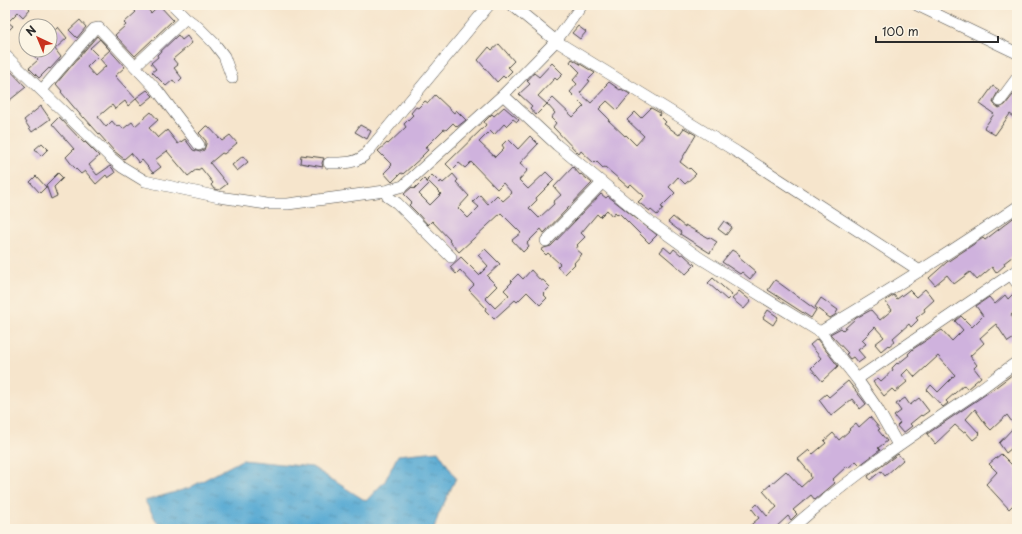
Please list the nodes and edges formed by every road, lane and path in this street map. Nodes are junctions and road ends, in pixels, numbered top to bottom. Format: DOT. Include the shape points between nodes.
graph roads {
  1 [pos="173,5"];
  2 [pos="489,5"];
  3 [pos="512,5"];
  4 [pos="582,5"];
  5 [pos="917,5"];
  6 [pos="186,18"];
  7 [pos="559,37"];
  8 [pos="1017,53"];
  9 [pos="5,55"];
  10 [pos="135,66"];
  11 [pos="232,78"];
  12 [pos="1017,78"];
  13 [pos="42,90"];
  14 [pos="503,95"];
  15 [pos="1000,102"];
  16 [pos="199,145"];
  17 [pos="329,163"];
  18 [pos="602,183"];
  19 [pos="385,191"];
  20 [pos="1017,207"];
  21 [pos="546,240"];
  22 [pos="451,257"];
  23 [pos="920,271"];
  24 [pos="1015,276"];
  25 [pos="820,332"];
  26 [pos="1017,362"];
  27 [pos="857,379"];
  28 [pos="898,445"];
  29 [pos="791,529"];
  1 -- 6 [label="street"];
  2 -- 17 [label="street" via="358,161"];
  3 -- 7 [label="street"];
  4 -- 7 [label="street"];
  5 -- 8 [label="street"];
  6 -- 10 [label="street"];
  6 -- 11 [label="street" via="214,42 224,56"];
  7 -- 14 [label="street"];
  7 -- 23 [label="street"];
  9 -- 13 [label="street"];
  10 -- 13 [label="street" via="102,30 97,28"];
  10 -- 16 [label="street"];
  12 -- 15 [label="street"];
  13 -- 19 [label="street" via="111,158 145,181 219,197 267,204 288,204"];
  14 -- 18 [label="street"];
  14 -- 19 [label="street" via="403,186"];
  18 -- 21 [label="street"];
  18 -- 25 [label="street" via="700,258"];
  19 -- 22 [label="street" via="388,197"];
  20 -- 23 [label="street"];
  23 -- 25 [label="street"];
  24 -- 27 [label="street"];
  25 -- 27 [label="street"];
  26 -- 28 [label="street"];
  27 -- 28 [label="street"];
  28 -- 29 [label="street" via="822,502"];
}
